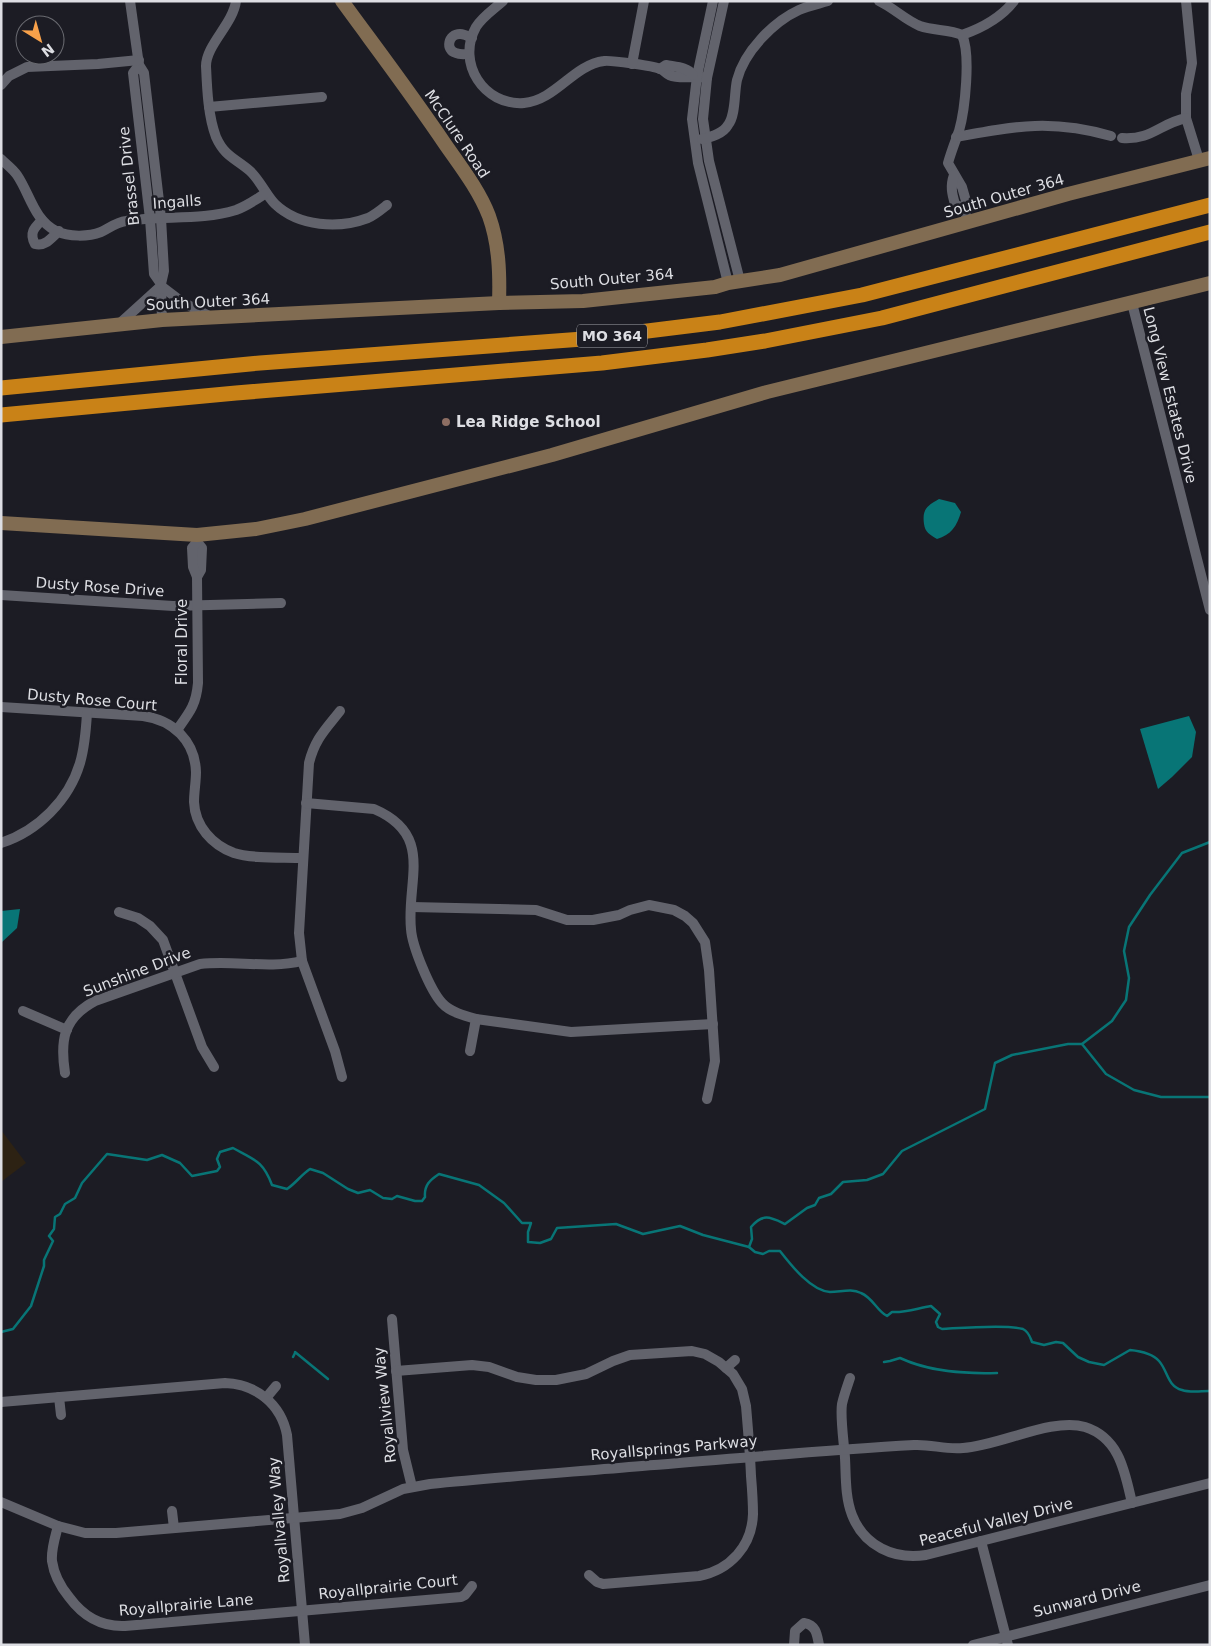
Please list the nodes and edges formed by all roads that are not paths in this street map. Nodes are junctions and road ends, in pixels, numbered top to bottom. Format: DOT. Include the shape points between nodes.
graph roads {
  1 [pos="130,1"];
  2 [pos="236,1"];
  3 [pos="342,1"];
  4 [pos="503,1"];
  5 [pos="644,1"];
  6 [pos="713,1"];
  7 [pos="724,1"];
  8 [pos="828,1"];
  9 [pos="879,1"];
  10 [pos="1014,1"];
  11 [pos="1186,1"];
  12 [pos="962,35"];
  13 [pos="472,38"];
  14 [pos="469,54"];
  15 [pos="139,62"];
  16 [pos="632,64"];
  17 [pos="699,76"];
  18 [pos="1,85"];
  19 [pos="322,97"];
  20 [pos="209,107"];
  21 [pos="1186,118"];
  22 [pos="956,137"];
  23 [pos="706,138"];
  24 [pos="695,140"];
  25 [pos="1,159"];
  26 [pos="1204,159"];
  27 [pos="266,193"];
  28 [pos="387,205"];
  29 [pos="1210,205"];
  30 [pos="161,218"];
  31 [pos="150,219"];
  32 [pos="42,220"];
  33 [pos="968,222"];
  34 [pos="59,231"];
  35 [pos="1210,232"];
  36 [pos="734,282"];
  37 [pos="1210,283"];
  38 [pos="161,285"];
  39 [pos="499,303"];
  40 [pos="1132,303"];
  41 [pos="212,317"];
  42 [pos="162,320"];
  43 [pos="118,324"];
  44 [pos="1,336"];
  45 [pos="1,388"];
  46 [pos="1,415"];
  47 [pos="1,523"];
  48 [pos="197,538"];
  49 [pos="1,595"];
  50 [pos="280,603"];
  51 [pos="198,607"];
  52 [pos="1210,610"];
  53 [pos="1,707"];
  54 [pos="340,711"];
  55 [pos="87,713"];
  56 [pos="177,730"];
  57 [pos="306,803"];
  58 [pos="1,843"];
  59 [pos="303,858"];
  60 [pos="412,907"];
  61 [pos="118,912"];
  62 [pos="302,961"];
  63 [pos="175,972"];
  64 [pos="22,1011"];
  65 [pos="476,1019"];
  66 [pos="713,1024"];
  67 [pos="67,1030"];
  68 [pos="470,1051"];
  69 [pos="214,1067"];
  70 [pos="65,1073"];
  71 [pos="342,1077"];
  72 [pos="707,1099"];
  73 [pos="392,1319"];
  74 [pos="735,1360"];
  75 [pos="726,1368"];
  76 [pos="396,1371"];
  77 [pos="850,1378"];
  78 [pos="276,1386"];
  79 [pos="60,1397"];
  80 [pos="266,1398"];
  81 [pos="1,1402"];
  82 [pos="61,1415"];
  83 [pos="845,1450"];
  84 [pos="750,1457"];
  85 [pos="1210,1484"];
  86 [pos="412,1487"];
  87 [pos="1,1502"];
  88 [pos="1132,1504"];
  89 [pos="172,1511"];
  90 [pos="294,1517"];
  91 [pos="58,1526"];
  92 [pos="174,1528"];
  93 [pos="981,1541"];
  94 [pos="589,1575"];
  95 [pos="1210,1585"];
  96 [pos="472,1586"];
  97 [pos="302,1610"];
  98 [pos="1007,1640"];
  99 [pos="305,1645"];
  100 [pos="794,1645"];
  101 [pos="819,1645"];
  102 [pos="973,1645"];
  1 -- 15 [label="street, Brassel Drive"];
  2 -- 20 [label="street" via="236,8 206,62"];
  3 -- 39 [label="street, McClure Road" via="471,182 488,216 498,255"];
  4 -- 13 [label="street" via="477,25"];
  5 -- 16 [label="street"];
  6 -- 17 [label="street"];
  7 -- 17 [label="street"];
  8 -- 23 [label="street" via="800,9 779,20 767,32 748,55 738,78 729,125 719,134"];
  9 -- 12 [label="street" via="931,30"];
  10 -- 12 [label="street" via="993,21"];
  11 -- 21 [label="street" via="1192,63 1186,94"];
  12 -- 22 [label="street" via="967,55 967,79"];
  13 -- 14 [label="street"];
  13 -- 14 [label="street" via="458,34 449,42 452,51"];
  14 -- 16 [label="street" via="474,76 485,89 503,101 523,103 544,97 584,67 604,60"];
  15 -- 18 [label="street" via="27,67 9,76"];
  15 -- 30 [label="street, Brassel Drive" via="144,73"];
  15 -- 31 [label="street, Brassel Drive" via="133,73"];
  16 -- 17 [label="street" via="660,69 666,65 685,68"];
  17 -- 23 [label="street"];
  17 -- 24 [label="street" via="692,120"];
  19 -- 20 [label="street"];
  20 -- 27 [label="street" via="216,136 225,153 251,172"];
  21 -- 22 [label="street" via="1172,121 1148,136 1135,139 1086,128 1042,124"];
  21 -- 26 [label="street"];
  22 -- 33 [label="street" via="948,163 954,175 952,196 955,204 964,209"];
  23 -- 24 [label="street"];
  23 -- 36 [label="street"];
  24 -- 36 [label="street" via="698,163"];
  25 -- 32 [label="street, Ingalls" via="16,174"];
  26 -- 33 [label="street, South Outer 364"];
  27 -- 28 [label="street" via="286,213 299,220 323,224 369,218"];
  27 -- 30 [label="street, Ingalls" via="236,210"];
  29 -- 45 [label="highway, MO 364" via="862,295 720,322 583,339 260,363"];
  30 -- 31 [label="street, Ingalls"];
  30 -- 38 [label="street, Brassel Drive" via="164,271"];
  31 -- 34 [label="street, Ingalls" via="124,221 99,233 86,235"];
  31 -- 38 [label="street, Brassel Drive" via="154,274"];
  32 -- 34 [label="street, Ingalls"];
  32 -- 34 [label="street" via="33,230 35,244 45,244"];
  33 -- 36 [label="street, South Outer 364" via="780,275"];
  35 -- 46 [label="highway, MO 364" via="882,318 707,350 602,363"];
  36 -- 39 [label="street, South Outer 364" via="715,287 583,301"];
  37 -- 40 [label="street"];
  38 -- 41 [label="street" via="182,302"];
  38 -- 42 [label="street, Brassel Drive"];
  38 -- 43 [label="street"];
  39 -- 41 [label="street, South Outer 364"];
  40 -- 48 [label="street" via="767,392 552,455 305,518"];
  40 -- 52 [label="street, Long View Estates Drive"];
  41 -- 42 [label="street, South Outer 364"];
  42 -- 43 [label="street, South Outer 364"];
  43 -- 44 [label="street, South Outer 364"];
  47 -- 48 [label="street"];
  48 -- 51 [label="street, Floral Drive" via="202,548 201,570 197,577"];
  49 -- 51 [label="street, Dusty Rose Drive"];
  50 -- 51 [label="street, Dusty Rose Drive"];
  51 -- 56 [label="street, Floral Drive" via="196,699"];
  53 -- 55 [label="street, Dusty Rose Court"];
  54 -- 57 [label="street" via="313,748 308,763"];
  55 -- 56 [label="street, Dusty Rose Court" via="154,718"];
  55 -- 58 [label="street" via="80,762 57,806 38,823"];
  56 -- 59 [label="street" via="194,757 195,809 203,830 211,839 236,853"];
  57 -- 59 [label="street"];
  57 -- 60 [label="street" via="374,809 396,821 405,832 414,854"];
  59 -- 62 [label="street" via="299,933"];
  60 -- 65 [label="street" via="411,930 429,982 442,1004"];
  60 -- 66 [label="street" via="536,910 567,920 619,915 649,906 674,910 693,924 705,942"];
  61 -- 63 [label="street" via="138,918 150,926 163,940"];
  62 -- 63 [label="street, Sunshine Drive" via="278,965 213,962"];
  62 -- 71 [label="street"];
  63 -- 67 [label="street, Sunshine Drive" via="85,1006 72,1019"];
  63 -- 69 [label="street" via="202,1047"];
  64 -- 67 [label="street"];
  65 -- 66 [label="street" via="571,1032"];
  65 -- 68 [label="street"];
  66 -- 72 [label="street" via="715,1061"];
  67 -- 70 [label="street, Sunshine Drive" via="62,1052"];
  73 -- 76 [label="street, Royallview Way"];
  74 -- 75 [label="street"];
  75 -- 76 [label="street" via="705,1354 685,1350 630,1355 589,1373 556,1380 518,1377 472,1365"];
  75 -- 84 [label="street" via="743,1394"];
  76 -- 86 [label="street, Royallview Way" via="404,1450"];
  77 -- 83 [label="street, Peaceful Valley Drive" via="842,1406"];
  78 -- 80 [label="street"];
  79 -- 80 [label="street, Royallvalley Way" via="225,1383 246,1386"];
  79 -- 81 [label="street, Royallvalley Way"];
  79 -- 82 [label="street"];
  80 -- 90 [label="street, Royallvalley Way" via="286,1430"];
  83 -- 84 [label="street, Royallsprings Parkway"];
  83 -- 88 [label="street, Royallsprings Parkway" via="916,1445 967,1448 1058,1426 1078,1426 1099,1433 1114,1448 1122,1462"];
  83 -- 93 [label="street, Peaceful Valley Drive" via="852,1515 863,1534 878,1547 894,1554 915,1557"];
  84 -- 86 [label="street, Royallsprings Parkway"];
  84 -- 94 [label="street" via="752,1527 742,1550 728,1564 700,1576 610,1584 597,1582"];
  85 -- 88 [label="street, Peaceful Valley Drive"];
  86 -- 90 [label="street, Royallsprings Parkway" via="351,1511"];
  87 -- 91 [label="street, Royallsprings Parkway"];
  88 -- 93 [label="street, Peaceful Valley Drive"];
  89 -- 92 [label="street"];
  90 -- 92 [label="street, Royallsprings Parkway"];
  90 -- 97 [label="street, Royallvalley Way"];
  91 -- 92 [label="street, Royallsprings Parkway" via="98,1534"];
  91 -- 97 [label="street, Royallprairie Lane" via="52,1552 57,1579 79,1610 98,1622 119,1626"];
  93 -- 98 [label="street"];
  95 -- 98 [label="street, Sunward Drive"];
  96 -- 97 [label="street, Royallprairie Court" via="461,1597"];
  97 -- 99 [label="street, Royallvalley Way"];
  98 -- 102 [label="street, Sunward Drive"];
  100 -- 101 [label="street" via="796,1631 804,1623 814,1628"];
}
